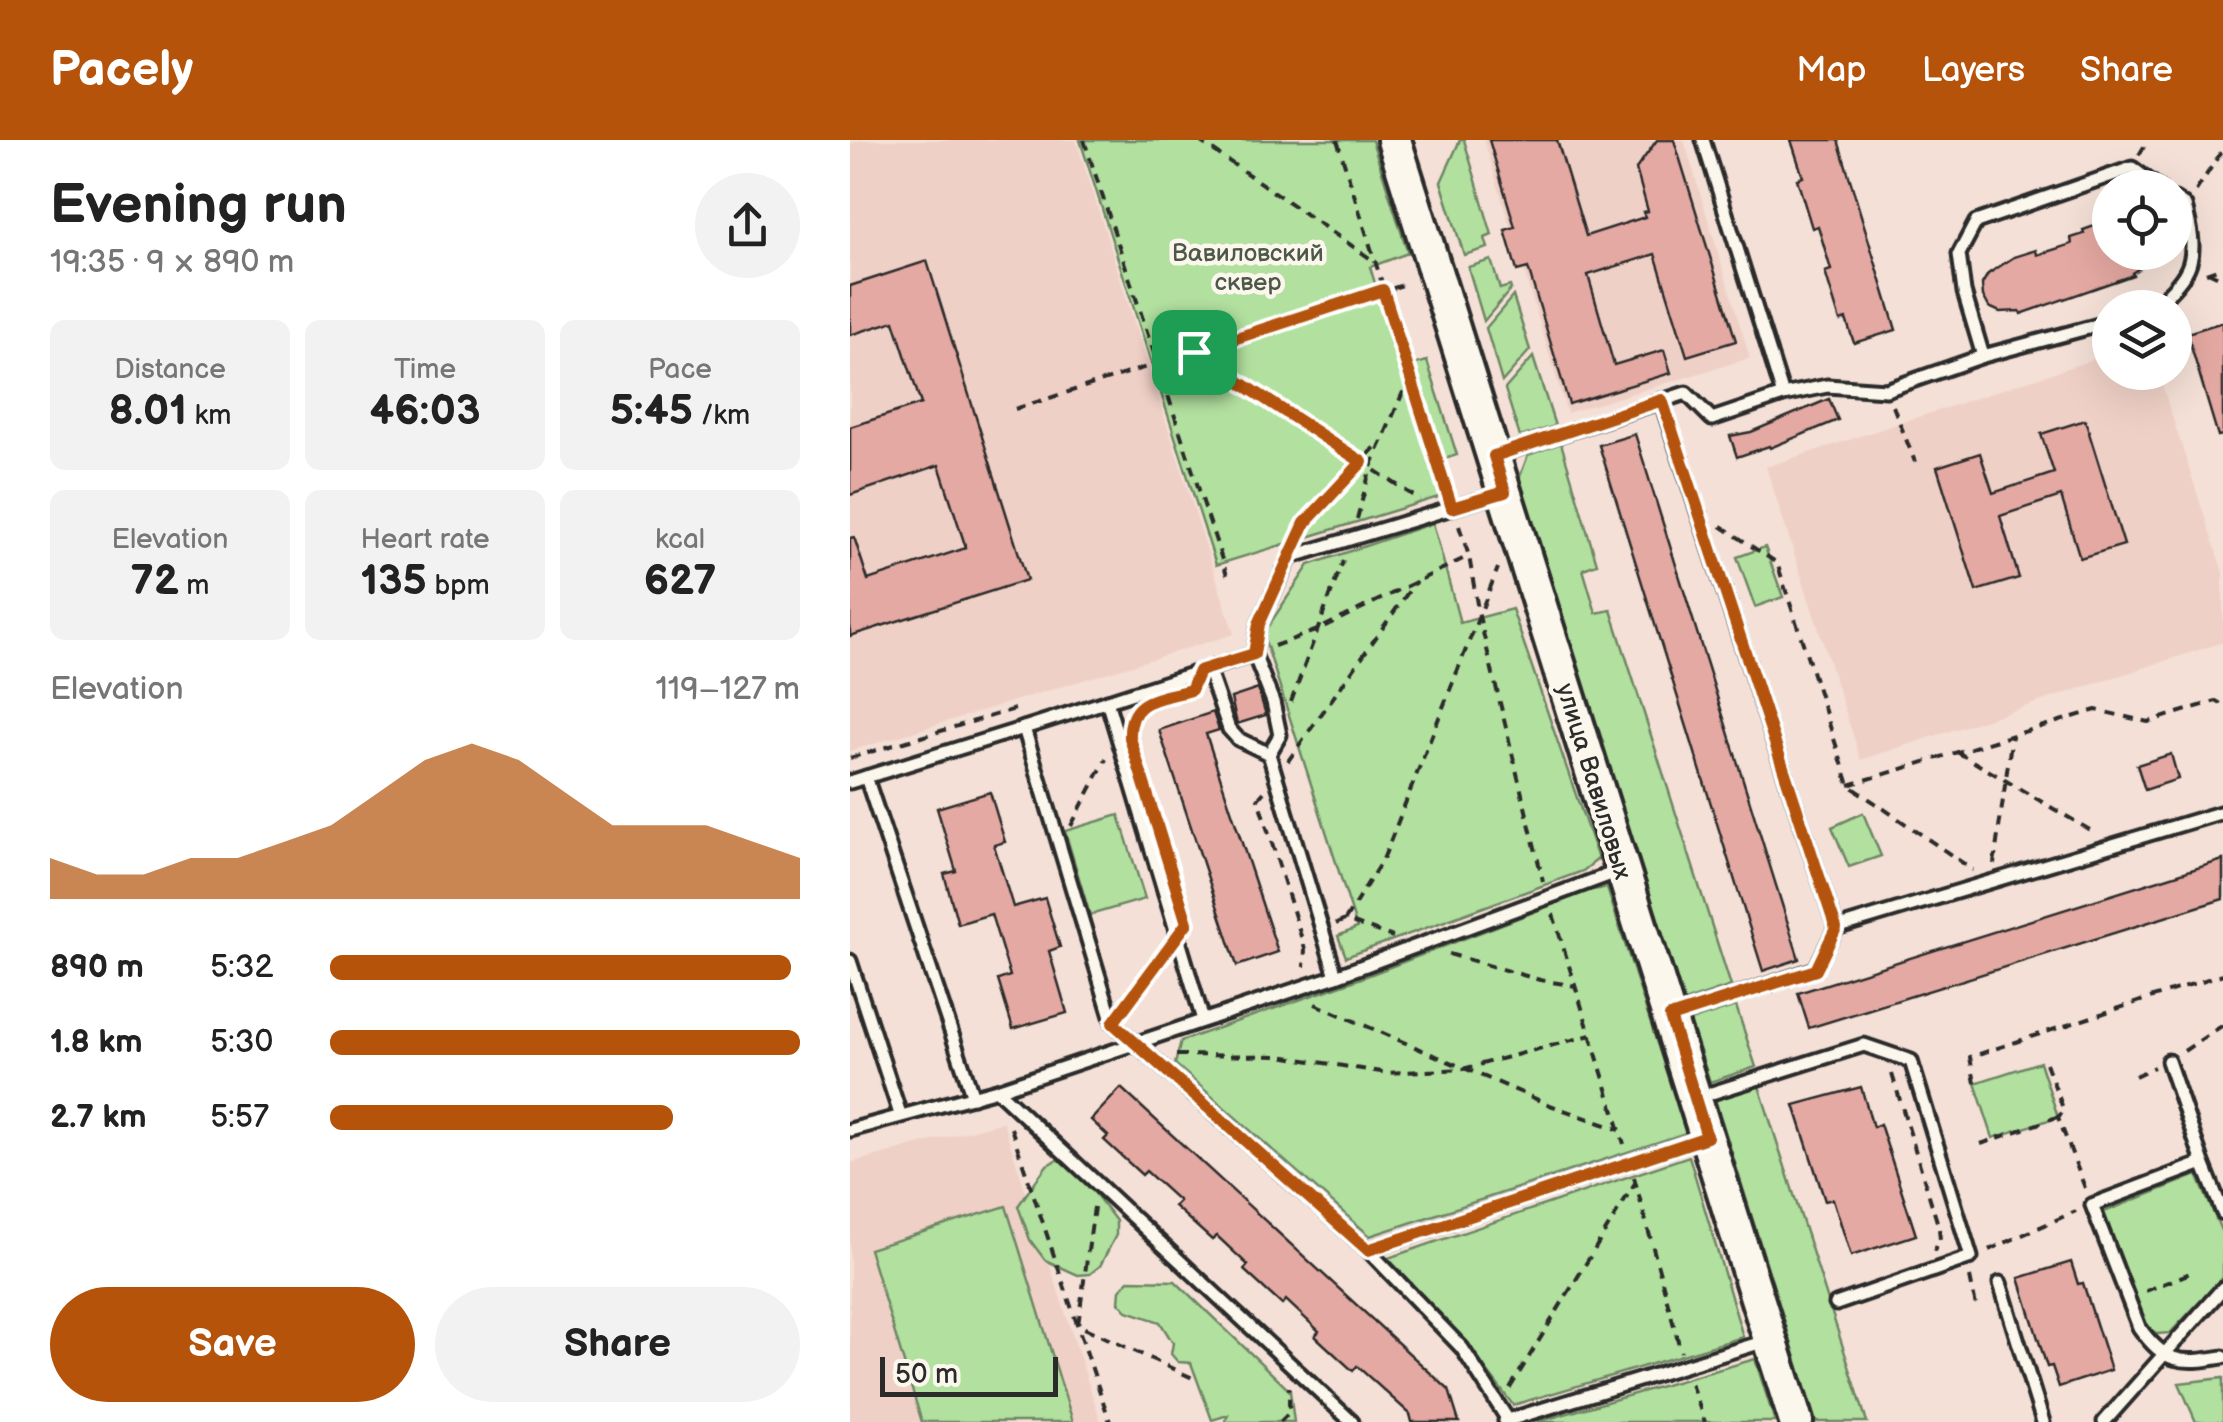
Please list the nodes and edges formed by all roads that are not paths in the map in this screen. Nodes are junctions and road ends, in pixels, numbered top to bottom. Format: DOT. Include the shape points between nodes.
graph roads {
  1 [pos="1394,140"];
  2 [pos="1703,140"];
  3 [pos="2092,182"];
  4 [pos="2092,327"];
  5 [pos="1983,356"];
  6 [pos="1783,394"];
  7 [pos="1662,400"];
  8 [pos="1494,456"];
  9 [pos="1505,492"];
  10 [pos="1254,654"];
  11 [pos="1208,669"];
  12 [pos="1107,701"];
  13 [pos="1024,728"];
  14 [pos="1269,754"];
  15 [pos="866,777"];
  16 [pos="850,782"];
  17 [pos="2223,812"];
  18 [pos="1623,870"];
  19 [pos="1836,928"];
  20 [pos="850,961"];
  21 [pos="1336,976"];
  22 [pos="1670,1017"];
  23 [pos="1203,1020"];
  24 [pos="1132,1043"];
  25 [pos="2168,1061"];
  26 [pos="998,1090"];
  27 [pos="973,1096"];
  28 [pos="1695,1099"];
  29 [pos="900,1114"];
  30 [pos="850,1130"];
  31 [pos="1707,1137"];
  32 [pos="2203,1163"];
  33 [pos="2223,1213"];
  34 [pos="1368,1250"];
  35 [pos="2000,1284"];
  36 [pos="2223,1288"];
  37 [pos="1836,1304"];
  38 [pos="1770,1340"];
  39 [pos="2163,1355"];
  40 [pos="2223,1358"];
  41 [pos="1504,1421"];
  42 [pos="1352,1422"];
  43 [pos="1796,1422"];
  44 [pos="2043,1422"];
  45 [pos="2104,1422"];
  1 -- 8 [label="street, улица Вавиловых"];
  2 -- 6 [label="lane"];
  3 -- 5 [label="lane" via="1976,222 1959,254"];
  4 -- 5 [label="lane"];
  5 -- 6 [label="lane" via="1886,390 1827,386"];
  6 -- 7 [label="lane" via="1712,419 1686,393"];
  7 -- 8 [label="lane"];
  7 -- 19 [label="lane"];
  8 -- 9 [label="street, улица Вавиловых"];
  9 -- 10 [label="lane" via="1290,556 1259,624"];
  9 -- 18 [label="street, улица Вавиловых"];
  10 -- 11 [label="lane"];
  10 -- 14 [label="lane" via="1280,735"];
  11 -- 12 [label="lane"];
  11 -- 14 [label="lane" via="1229,729"];
  12 -- 13 [label="lane"];
  12 -- 23 [label="lane"];
  13 -- 15 [label="lane"];
  13 -- 24 [label="lane" via="1113,1023"];
  14 -- 21 [label="lane"];
  15 -- 16 [label="lane"];
  15 -- 27 [label="lane"];
  17 -- 19 [label="lane"];
  18 -- 21 [label="lane"];
  18 -- 22 [label="street, улица Вавиловых"];
  19 -- 22 [label="lane" via="1816,970"];
  20 -- 29 [label="lane"];
  21 -- 23 [label="lane"];
  22 -- 28 [label="street, улица Вавиловых"];
  23 -- 24 [label="lane"];
  24 -- 26 [label="lane"];
  24 -- 34 [label="lane"];
  25 -- 32 [label="lane"];
  26 -- 27 [label="lane"];
  26 -- 42 [label="lane"];
  27 -- 29 [label="lane"];
  28 -- 31 [label="street, улица Вавиловых"];
  28 -- 37 [label="lane" via="1864,1044 1911,1060 1971,1258"];
  29 -- 30 [label="lane"];
  31 -- 34 [label="lane"];
  31 -- 38 [label="street, улица Вавиловых"];
  32 -- 33 [label="lane"];
  32 -- 39 [label="lane" via="2092,1205 2139,1328"];
  34 -- 41 [label="lane" via="1462,1348 1500,1404"];
  35 -- 44 [label="lane"];
  36 -- 39 [label="lane"];
  38 -- 41 [label="lane"];
  38 -- 43 [label="street, улица Вавиловых"];
  39 -- 40 [label="lane" via="2178,1361"];
  39 -- 45 [label="lane"];
}
